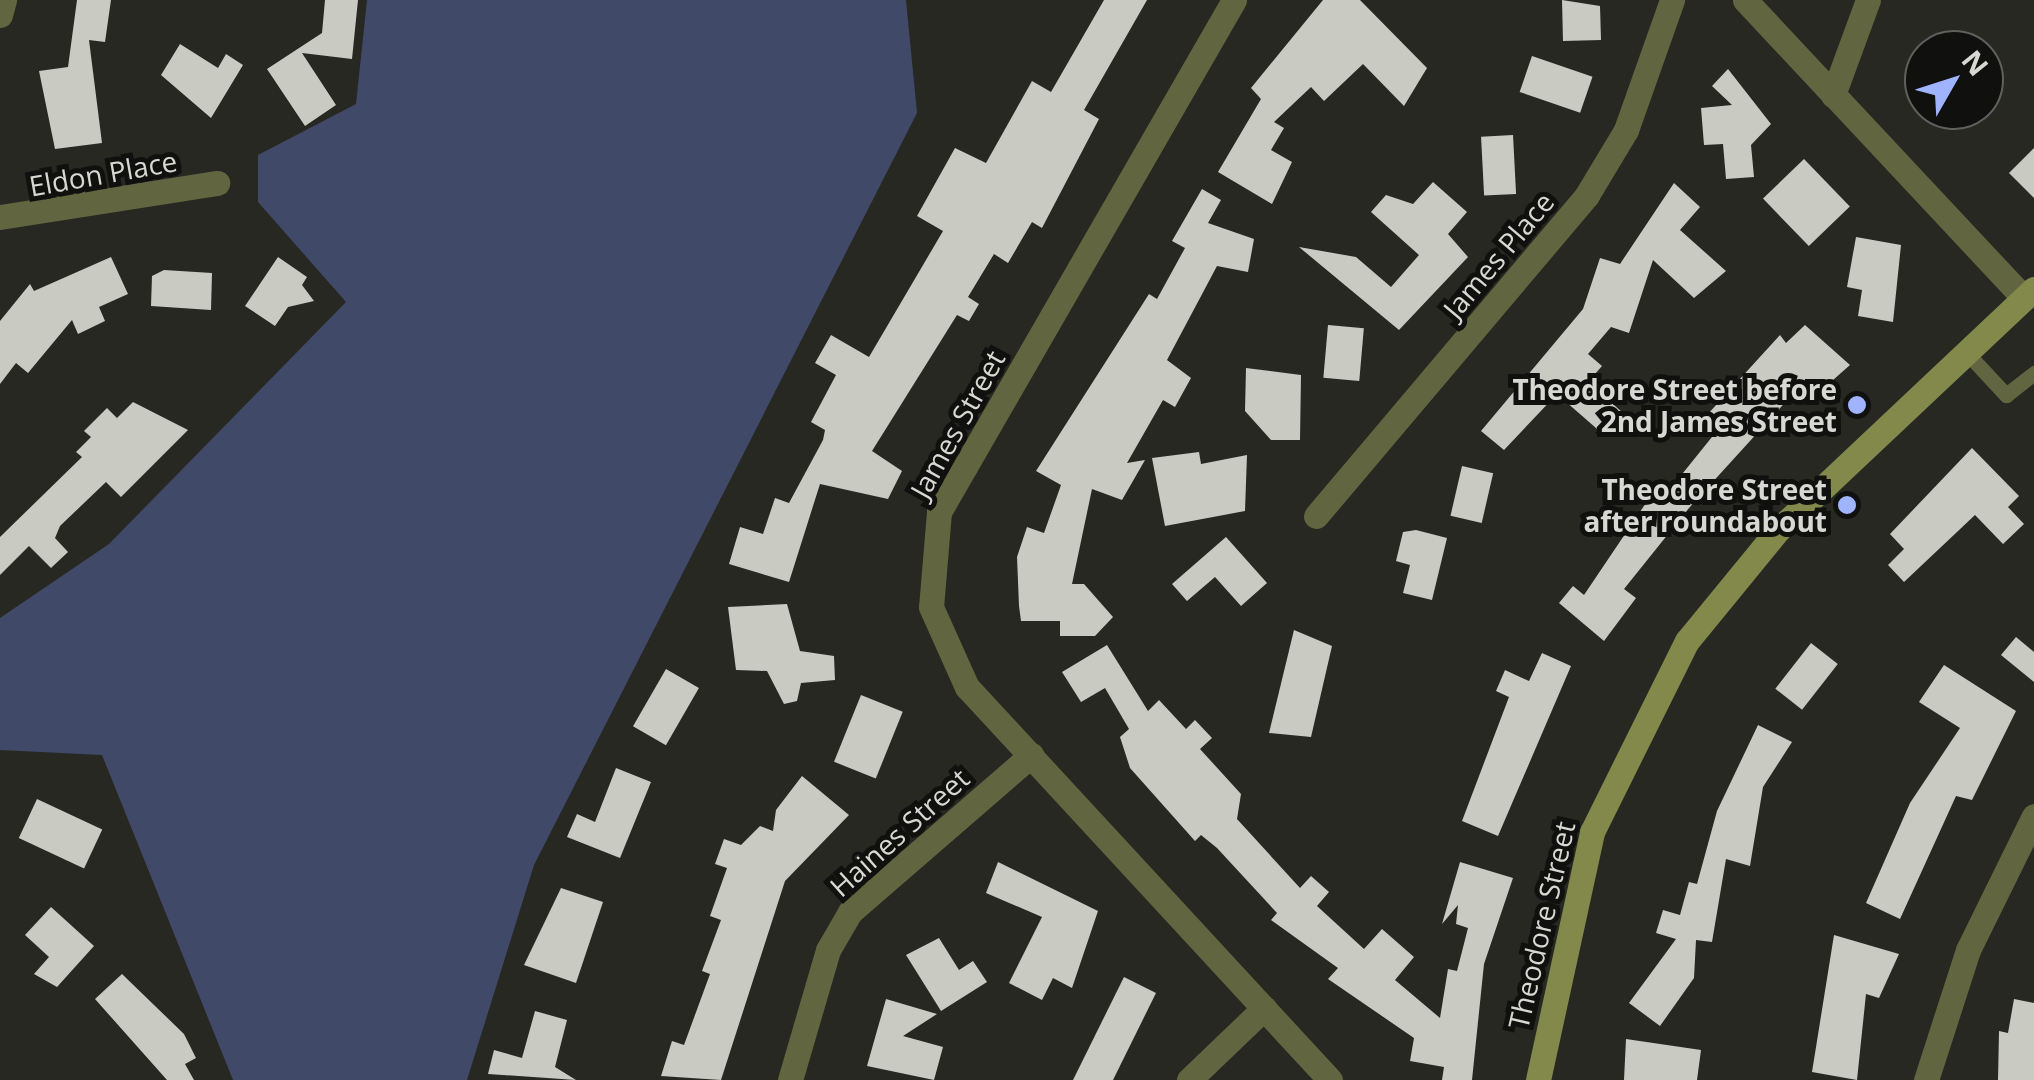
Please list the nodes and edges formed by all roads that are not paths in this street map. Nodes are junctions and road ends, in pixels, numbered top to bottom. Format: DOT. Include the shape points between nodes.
graph roads {
  1 [pos="4,0"];
  2 [pos="1234,0"];
  3 [pos="1672,0"];
  4 [pos="1746,0"];
  5 [pos="1868,0"];
  6 [pos="0,16"];
  7 [pos="1833,94"];
  8 [pos="217,183"];
  9 [pos="0,217"];
  10 [pos="2031,293"];
  11 [pos="1966,352"];
  12 [pos="2034,373"];
  13 [pos="1316,516"];
  14 [pos="1031,755"];
  15 [pos="2034,816"];
  16 [pos="1264,1008"];
  17 [pos="790,1080"];
  18 [pos="1189,1080"];
  19 [pos="1330,1080"];
  20 [pos="1538,1080"];
  21 [pos="1926,1080"];
  1 -- 6 [label="street"];
  2 -- 14 [label="street, James Street" via="939,512 930,608 944,646"];
  3 -- 13 [label="street, James Place" via="1626,130 1587,195"];
  4 -- 7 [label="street"];
  5 -- 7 [label="street"];
  7 -- 10 [label="street"];
  8 -- 9 [label="street, Eldon Place"];
  10 -- 11 [label="main road, Theodore Street"];
  11 -- 12 [label="lane" via="2006,395"];
  11 -- 20 [label="main road, Theodore Street" via="1742,567 1665,677 1582,860"];
  14 -- 16 [label="street, James Street"];
  14 -- 17 [label="street, Haines Street" via="850,912 828,950"];
  15 -- 21 [label="street" via="1968,950"];
  16 -- 18 [label="street"];
  16 -- 19 [label="street, James Street"];
}
